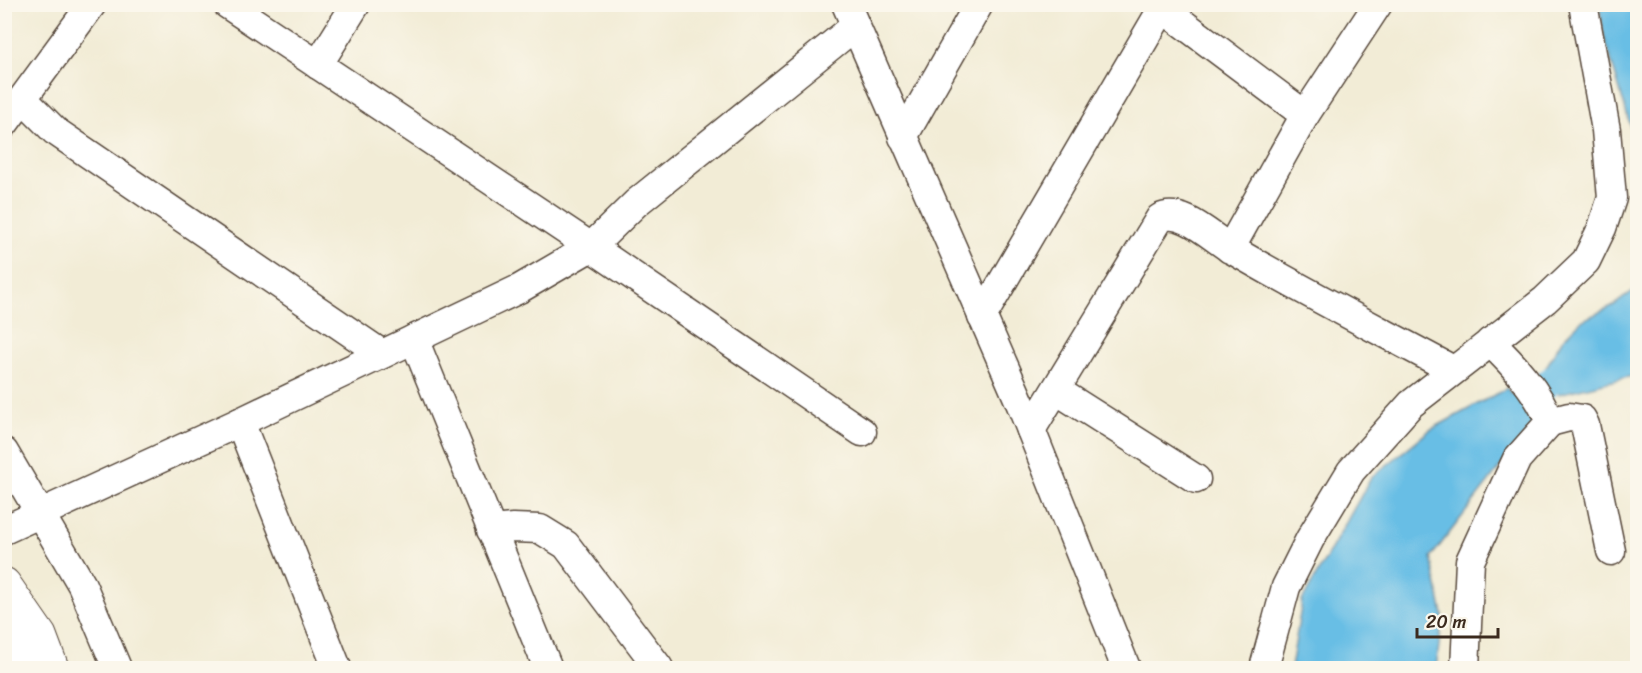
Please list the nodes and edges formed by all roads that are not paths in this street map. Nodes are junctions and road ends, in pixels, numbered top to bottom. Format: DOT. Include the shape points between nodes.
graph roads {
  1 [pos="92,4"];
  2 [pos="227,4"];
  3 [pos="356,4"];
  4 [pos="979,4"];
  5 [pos="1378,4"];
  6 [pos="1583,4"];
  7 [pos="1164,6"];
  8 [pos="850,16"];
  9 [pos="318,65"];
  10 [pos="23,99"];
  11 [pos="1305,115"];
  12 [pos="4,124"];
  13 [pos="903,137"];
  14 [pos="591,247"];
  15 [pos="1230,249"];
  16 [pos="982,317"];
  17 [pos="414,339"];
  18 [pos="1491,342"];
  19 [pos="382,354"];
  20 [pos="1453,370"];
  21 [pos="1056,390"];
  22 [pos="1547,415"];
  23 [pos="240,422"];
  24 [pos="1031,430"];
  25 [pos="862,432"];
  26 [pos="4,452"];
  27 [pos="1196,479"];
  28 [pos="40,513"];
  29 [pos="4,530"];
  30 [pos="491,530"];
  31 [pos="1611,551"];
  32 [pos="4,584"];
  33 [pos="4,632"];
  34 [pos="23,669"];
  35 [pos="52,669"];
  36 [pos="117,669"];
  37 [pos="337,669"];
  38 [pos="548,669"];
  39 [pos="659,669"];
  40 [pos="1126,669"];
  41 [pos="1264,669"];
  42 [pos="1465,669"];
  1 -- 10 [label="street"];
  2 -- 9 [label="street"];
  3 -- 9 [label="street"];
  4 -- 13 [label="street"];
  5 -- 11 [label="street"];
  6 -- 18 [label="street" via="1606,130 1612,198 1586,261 1545,300"];
  7 -- 11 [label="street"];
  7 -- 16 [label="street"];
  8 -- 13 [label="street"];
  8 -- 14 [label="street"];
  9 -- 14 [label="street"];
  10 -- 12 [label="street"];
  10 -- 19 [label="street" via="56,131"];
  11 -- 15 [label="street"];
  13 -- 16 [label="street"];
  14 -- 17 [label="street" via="519,289"];
  14 -- 25 [label="street"];
  15 -- 20 [label="street"];
  15 -- 21 [label="street" via="1179,216 1167,214 1160,218"];
  16 -- 24 [label="street"];
  17 -- 19 [label="street"];
  17 -- 30 [label="street"];
  18 -- 20 [label="street"];
  18 -- 22 [label="street" via="1515,366"];
  19 -- 23 [label="street"];
  20 -- 41 [label="street" via="1411,404 1351,471 1286,587"];
  21 -- 24 [label="street"];
  21 -- 27 [label="street"];
  22 -- 31 [label="street" via="1582,419 1585,425"];
  22 -- 42 [label="street" via="1517,459 1470,561"];
  23 -- 28 [label="street"];
  23 -- 37 [label="street"];
  24 -- 40 [label="street"];
  26 -- 28 [label="street"];
  28 -- 29 [label="street"];
  28 -- 36 [label="street" via="82,585"];
  30 -- 38 [label="street"];
  30 -- 39 [label="street" via="540,530 566,545"];
  32 -- 35 [label="highway" via="40,636"];
  33 -- 34 [label="highway"];
}
